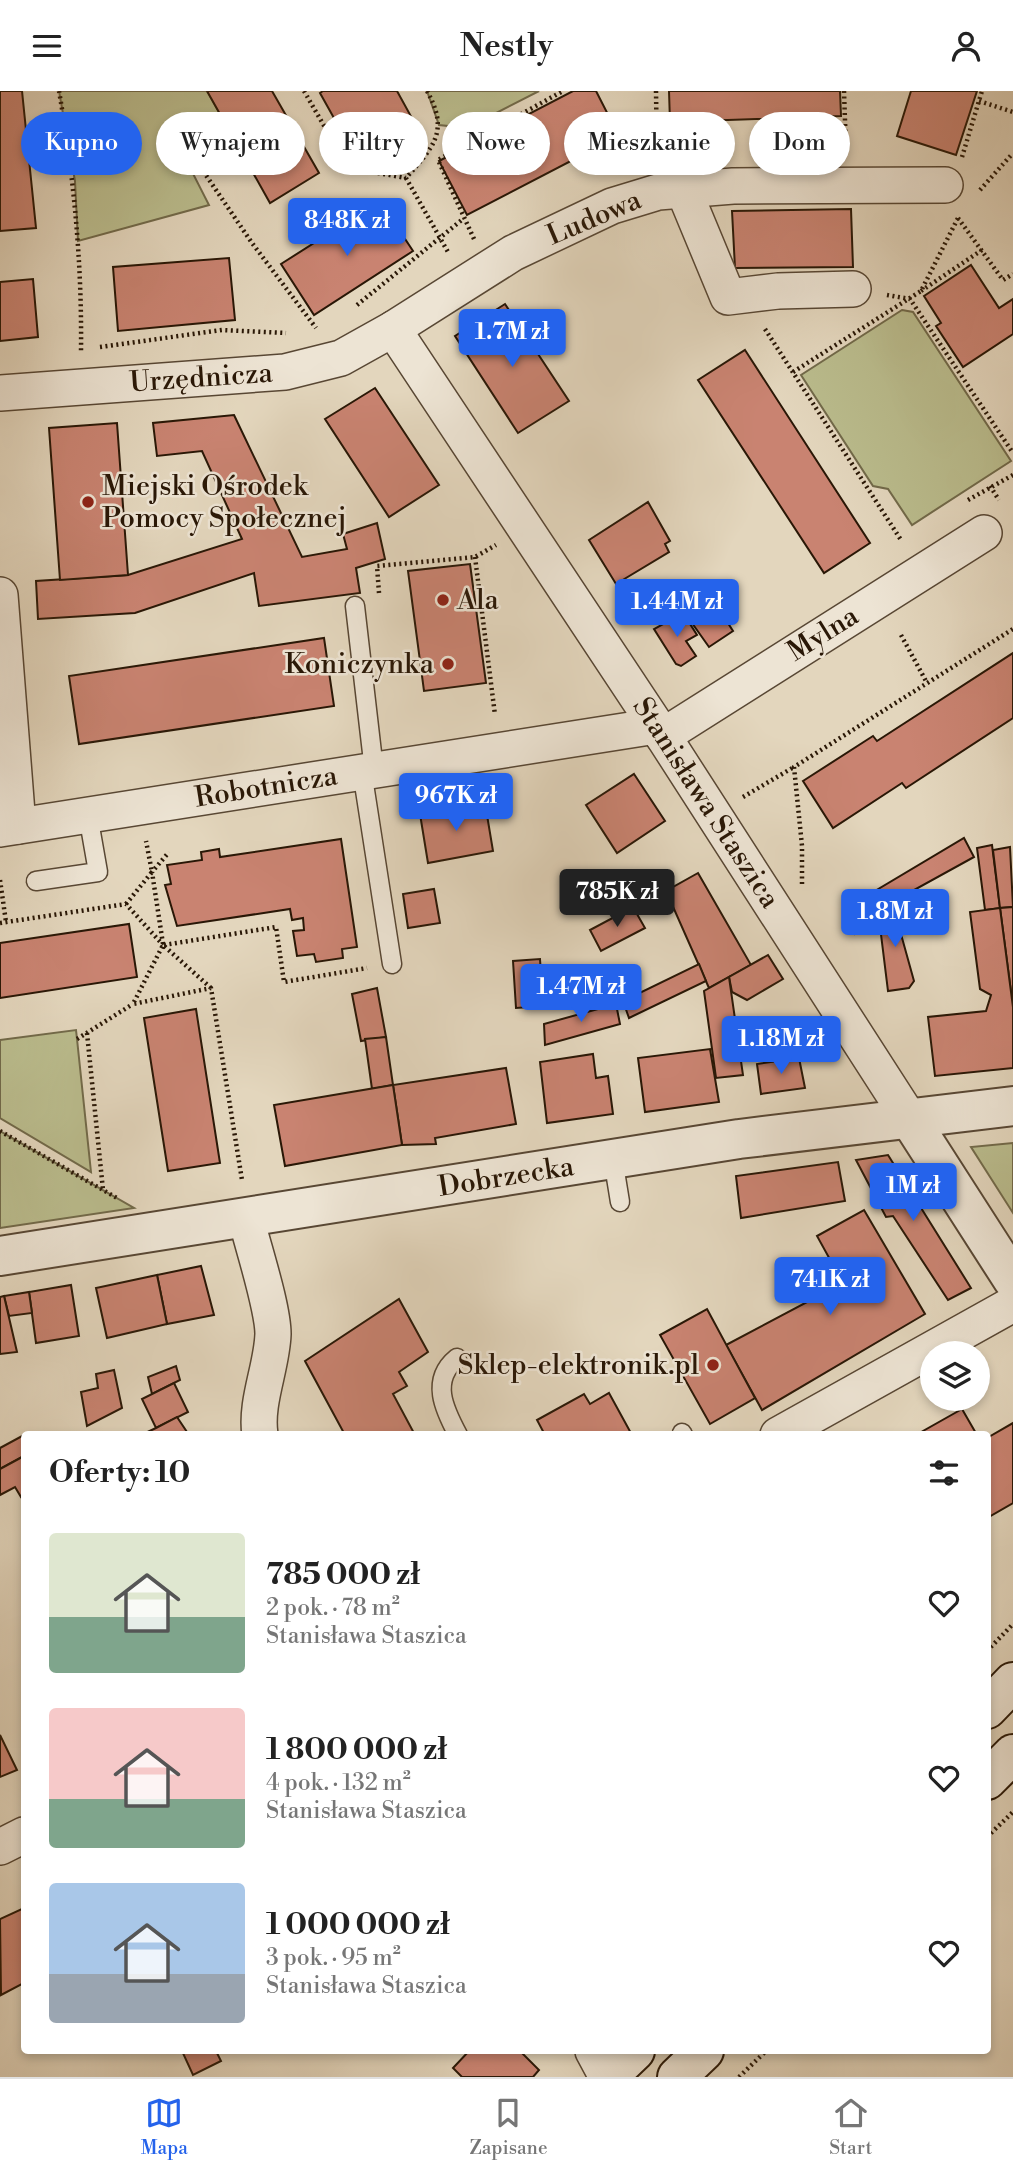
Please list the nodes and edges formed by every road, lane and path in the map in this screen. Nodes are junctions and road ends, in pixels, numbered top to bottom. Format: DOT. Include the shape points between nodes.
graph roads {
  1 [pos="60,91"];
  2 [pos="303,91"];
  3 [pos="427,91"];
  4 [pos="563,91"];
  5 [pos="656,91"];
  6 [pos="844,91"];
  7 [pos="979,101"];
  8 [pos="1013,112"];
  9 [pos="1013,153"];
  10 [pos="206,175"];
  11 [pos="406,178"];
  12 [pos="847,185"];
  13 [pos="671,191"];
  14 [pos="961,197"];
  15 [pos="958,218"];
  16 [pos="463,219"];
  17 [pos="440,238"];
  18 [pos="982,250"];
  19 [pos="1013,274"];
  20 [pos="477,276"];
  21 [pos="853,289"];
  22 [pos="921,291"];
  23 [pos="744,295"];
  24 [pos="910,299"];
  25 [pos="351,310"];
  26 [pos="324,327"];
  27 [pos="317,329"];
  28 [pos="393,329"];
  29 [pos="291,333"];
  30 [pos="305,334"];
  31 [pos="81,349"];
  32 [pos="68,353"];
  33 [pos="793,372"];
  34 [pos="80,387"];
  35 [pos="0,393"];
  36 [pos="1013,453"];
  37 [pos="1013,475"];
  38 [pos="990,486"];
  39 [pos="984,533"];
  40 [pos="901,540"];
  41 [pos="502,541"];
  42 [pos="475,557"];
  43 [pos="0,595"];
  44 [pos="355,606"];
  45 [pos="1013,629"];
  46 [pos="901,635"];
  47 [pos="927,683"];
  48 [pos="495,720"];
  49 [pos="659,731"];
  50 [pos="794,767"];
  51 [pos="368,771"];
  52 [pos="740,799"];
  53 [pos="88,815"];
  54 [pos="9,827"];
  55 [pos="145,834"];
  56 [pos="169,852"];
  57 [pos="152,873"];
  58 [pos="0,880"];
  59 [pos="36,881"];
  60 [pos="801,897"];
  61 [pos="126,904"];
  62 [pos="3,923"];
  63 [pos="163,945"];
  64 [pos="392,964"];
  65 [pos="211,988"];
  66 [pos="133,1004"];
  67 [pos="87,1033"];
  68 [pos="77,1039"];
  69 [pos="1013,1107"];
  70 [pos="909,1118"];
  71 [pos="0,1131"];
  72 [pos="613,1159"];
  73 [pos="103,1190"];
  74 [pos="123,1202"];
  75 [pos="620,1202"];
  76 [pos="245,1205"];
  77 [pos="0,1256"];
  78 [pos="1013,1280"];
  79 [pos="1013,1304"];
  80 [pos="457,1357"];
  81 [pos="260,1431"];
  82 [pos="456,1431"];
  83 [pos="785,1431"];
  84 [pos="1013,1624"];
  85 [pos="991,1647"];
  86 [pos="1013,1682"];
  87 [pos="991,1705"];
  88 [pos="1013,1754"];
  89 [pos="991,1776"];
  90 [pos="1013,1812"];
  91 [pos="991,1833"];
  92 [pos="21,1836"];
  93 [pos="0,1847"];
  94 [pos="595,2054"];
  95 [pos="632,2054"];
  96 [pos="701,2054"];
  97 [pos="763,2054"];
  98 [pos="607,2077"];
  99 [pos="677,2077"];
  100 [pos="739,2077"];
  1 -- 31 [label="path" via="75,181"];
  2 -- 11 [label="path" via="341,155 367,171"];
  3 -- 11 [label="path" via="439,125 435,145"];
  4 -- 16 [label="path" via="440,156 438,164"];
  5 -- 13 [label="path"];
  6 -- 12 [label="path"];
  7 -- 8 [label="path"];
  9 -- 14 [label="path"];
  10 -- 27 [label="path"];
  11 -- 17 [label="path"];
  12 -- 13 [label="street, Ludowa"];
  12 -- 14 [label="street, Ludowa"];
  13 -- 20 [label="street, Ludowa" via="612,207 513,253"];
  13 -- 23 [label="street" via="728,297"];
  14 -- 15 [label="path"];
  14 -- 15 [label="path" via="945,205"];
  15 -- 18 [label="path"];
  15 -- 22 [label="path"];
  16 -- 17 [label="path"];
  16 -- 20 [label="path"];
  17 -- 20 [label="path"];
  17 -- 25 [label="path"];
  18 -- 19 [label="path" via="1003,280"];
  18 -- 22 [label="path"];
  20 -- 28 [label="street, Ludowa"];
  21 -- 23 [label="street"];
  21 -- 24 [label="path"];
  22 -- 24 [label="path"];
  23 -- 33 [label="path"];
  24 -- 33 [label="path"];
  24 -- 36 [label="path"];
  26 -- 27 [label="path"];
  27 -- 30 [label="path"];
  28 -- 34 [label="street, Urzędnicza" via="341,358 285,372"];
  28 -- 49 [label="street, Stanisława Staszica"];
  29 -- 31 [label="path" via="222,330"];
  31 -- 32 [label="path"];
  31 -- 34 [label="path"];
  33 -- 40 [label="path"];
  34 -- 35 [label="street, Urzędnicza"];
  37 -- 38 [label="path"];
  39 -- 49 [label="street, Mylna"];
  41 -- 42 [label="path"];
  42 -- 44 [label="path" via="377,566 380,604"];
  42 -- 48 [label="path"];
  43 -- 54 [label="street"];
  44 -- 51 [label="lane"];
  45 -- 47 [label="path"];
  46 -- 47 [label="path"];
  47 -- 50 [label="path"];
  49 -- 51 [label="street, Robotnicza"];
  49 -- 70 [label="street, Stanisława Staszica"];
  50 -- 52 [label="path"];
  50 -- 60 [label="path" via="802,846"];
  51 -- 53 [label="street, Robotnicza"];
  51 -- 64 [label="lane"];
  53 -- 54 [label="street, Robotnicza"];
  53 -- 59 [label="lane" via="98,872"];
  55 -- 57 [label="path"];
  56 -- 57 [label="path"];
  57 -- 61 [label="path"];
  57 -- 63 [label="path"];
  58 -- 62 [label="path"];
  61 -- 62 [label="path"];
  61 -- 63 [label="path"];
  63 -- 64 [label="path" via="276,927 284,982"];
  63 -- 65 [label="path"];
  63 -- 66 [label="path"];
  65 -- 66 [label="path"];
  65 -- 76 [label="path"];
  66 -- 67 [label="path"];
  67 -- 68 [label="path"];
  67 -- 73 [label="path"];
  69 -- 70 [label="street, Dobrzecka"];
  70 -- 72 [label="street, Dobrzecka"];
  70 -- 78 [label="street, Stanisława Staszica"];
  71 -- 73 [label="path"];
  72 -- 75 [label="lane"];
  72 -- 76 [label="street, Dobrzecka"];
  73 -- 74 [label="path"];
  76 -- 77 [label="street, Dobrzecka"];
  76 -- 81 [label="street" via="273,1329"];
  79 -- 83 [label="street"];
  80 -- 82 [label="lane" via="448,1365 440,1389 443,1407"];
  84 -- 85 [label="path"];
  86 -- 87 [label="street"];
  88 -- 89 [label="street"];
  90 -- 91 [label="path"];
  92 -- 93 [label="street"];
  94 -- 98 [label="street"];
  95 -- 98 [label="street"];
  96 -- 99 [label="street"];
  97 -- 100 [label="path"];
}
